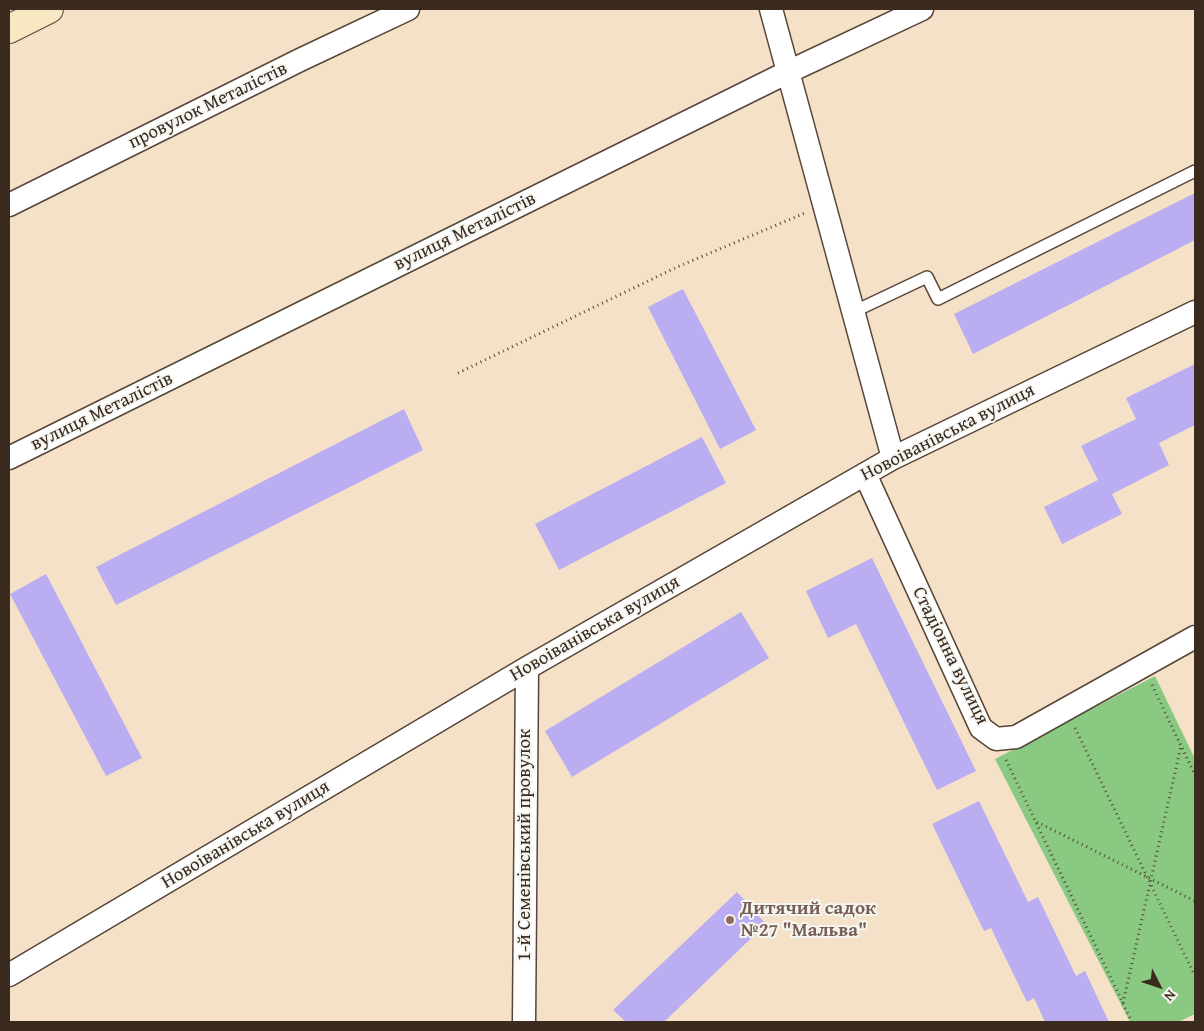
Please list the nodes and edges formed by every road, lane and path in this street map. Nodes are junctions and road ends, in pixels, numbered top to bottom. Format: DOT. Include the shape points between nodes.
graph roads {
  1 [pos="49,9"];
  2 [pos="408,9"];
  3 [pos="771,9"];
  4 [pos="922,9"];
  5 [pos="9,29"];
  6 [pos="788,72"];
  7 [pos="1195,171"];
  8 [pos="9,205"];
  9 [pos="824,205"];
  10 [pos="853,312"];
  11 [pos="1195,312"];
  12 [pos="458,374"];
  13 [pos="9,458"];
  14 [pos="893,458"];
  15 [pos="865,474"];
  16 [pos="1195,637"];
  17 [pos="1143,666"];
  18 [pos="527,668"];
  19 [pos="1066,709"];
  20 [pos="996,739"];
  21 [pos="1181,746"];
  22 [pos="1195,775"];
  23 [pos="1036,822"];
  24 [pos="1150,880"];
  25 [pos="1195,901"];
  26 [pos="11,969"];
  27 [pos="1195,976"];
  28 [pos="1123,1004"];
  29 [pos="524,1022"];
  30 [pos="1132,1022"];
  1 -- 5 [label="main road"];
  2 -- 8 [label="street, провулок Металістів"];
  3 -- 6 [label="street"];
  4 -- 6 [label="street, вулиця Металістів"];
  6 -- 9 [label="street"];
  6 -- 13 [label="street, вулиця Металістів"];
  7 -- 10 [label="lane" via="938,299 927,277"];
  9 -- 10 [label="street"];
  9 -- 12 [label="path" via="677,267"];
  10 -- 14 [label="street"];
  11 -- 14 [label="street, Новоіванівська вулиця"];
  14 -- 15 [label="street, Новоіванівська вулиця"];
  15 -- 18 [label="street, Новоіванівська вулиця"];
  15 -- 20 [label="street, Стадіонна вулиця" via="981,728"];
  16 -- 17 [label="street, Стадіонна вулиця"];
  17 -- 19 [label="street, Стадіонна вулиця"];
  17 -- 21 [label="path"];
  18 -- 26 [label="street, Новоіванівська вулиця"];
  18 -- 29 [label="street, 1-й Семенівський провулок"];
  19 -- 20 [label="street, Стадіонна вулиця" via="1016,737"];
  19 -- 24 [label="path"];
  20 -- 23 [label="path"];
  21 -- 22 [label="path"];
  21 -- 24 [label="path"];
  23 -- 24 [label="path"];
  23 -- 28 [label="path"];
  24 -- 25 [label="path"];
  24 -- 27 [label="path"];
  24 -- 28 [label="path"];
  28 -- 30 [label="path"];
}
